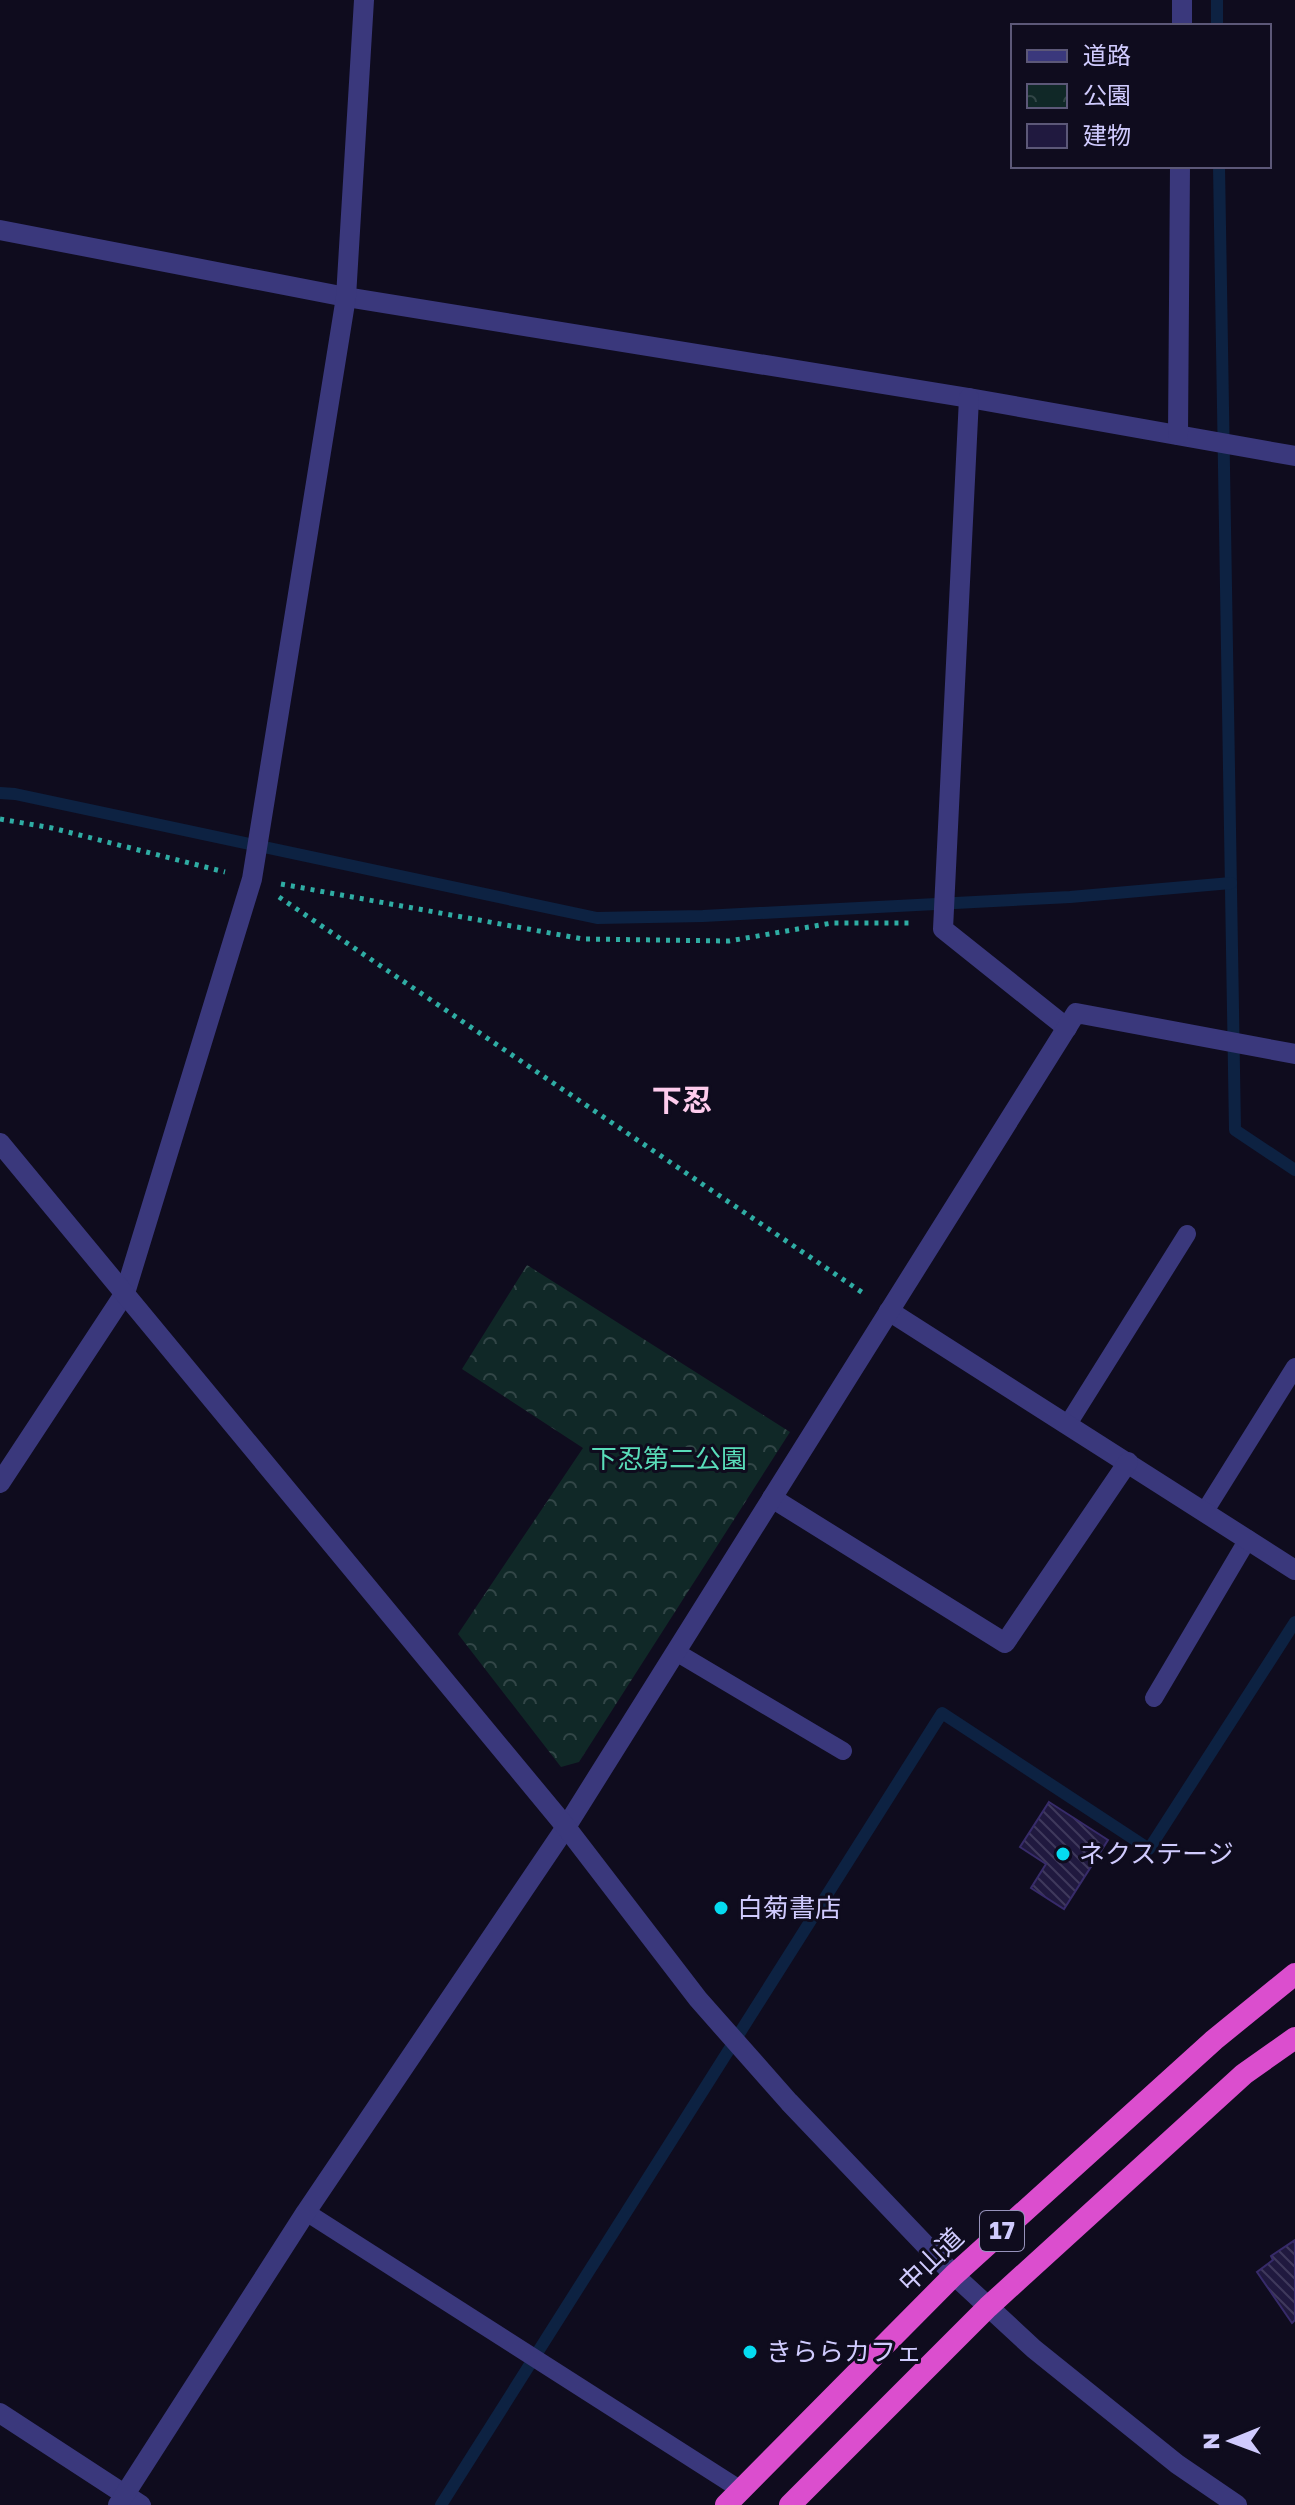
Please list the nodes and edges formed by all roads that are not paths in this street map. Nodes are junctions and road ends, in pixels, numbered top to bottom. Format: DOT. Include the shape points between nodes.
graph roads {
  1 [pos="364,0"];
  2 [pos="1182,0"];
  3 [pos="1182,24"];
  4 [pos="1180,168"];
  5 [pos="0,230"];
  6 [pos="346,297"];
  7 [pos="969,398"];
  8 [pos="1178,435"];
  9 [pos="1295,456"];
  10 [pos="1067,1028"];
  11 [pos="1295,1054"];
  12 [pos="0,1143"];
  13 [pos="1187,1234"];
  14 [pos="125,1293"];
  15 [pos="889,1311"];
  16 [pos="1295,1367"];
  17 [pos="1068,1424"];
  18 [pos="1128,1462"];
  19 [pos="0,1483"];
  20 [pos="772,1498"];
  21 [pos="1205,1511"];
  22 [pos="1248,1539"];
  23 [pos="1295,1570"];
  24 [pos="676,1652"];
  25 [pos="1154,1698"];
  26 [pos="843,1751"];
  27 [pos="566,1827"];
  28 [pos="1295,1974"];
  29 [pos="1295,2038"];
  30 [pos="306,2212"];
  31 [pos="954,2275"];
  32 [pos="988,2307"];
  33 [pos="0,2413"];
  34 [pos="734,2497"];
  35 [pos="127,2502"];
  36 [pos="790,2505"];
  37 [pos="1237,2505"];
  1 -- 6 [label="street"];
  2 -- 3 [label="street"];
  4 -- 8 [label="street"];
  5 -- 6 [label="street"];
  6 -- 7 [label="street"];
  6 -- 14 [label="street" via="252,879"];
  7 -- 8 [label="street"];
  7 -- 10 [label="street" via="943,929"];
  8 -- 9 [label="street"];
  10 -- 11 [label="street" via="1076,1013"];
  10 -- 15 [label="street"];
  12 -- 14 [label="street"];
  13 -- 17 [label="lane"];
  14 -- 19 [label="street"];
  14 -- 27 [label="street"];
  15 -- 17 [label="street"];
  15 -- 20 [label="street"];
  16 -- 21 [label="lane"];
  17 -- 18 [label="street"];
  18 -- 20 [label="street" via="1005,1643"];
  18 -- 21 [label="street"];
  20 -- 24 [label="street"];
  21 -- 22 [label="street"];
  22 -- 23 [label="street"];
  22 -- 25 [label="lane"];
  24 -- 26 [label="lane"];
  24 -- 27 [label="street"];
  27 -- 30 [label="street"];
  27 -- 31 [label="street" via="698,1999"];
  28 -- 31 [label="highway, 中山道 / 17" via="1214,2040"];
  29 -- 32 [label="highway, 17" via="1244,2074"];
  30 -- 34 [label="lane"];
  30 -- 35 [label="street"];
  31 -- 32 [label="street"];
  31 -- 34 [label="highway, 中山道 / 17"];
  32 -- 36 [label="highway, 17"];
  32 -- 37 [label="street" via="1177,2464"];
  33 -- 35 [label="street"];
}
